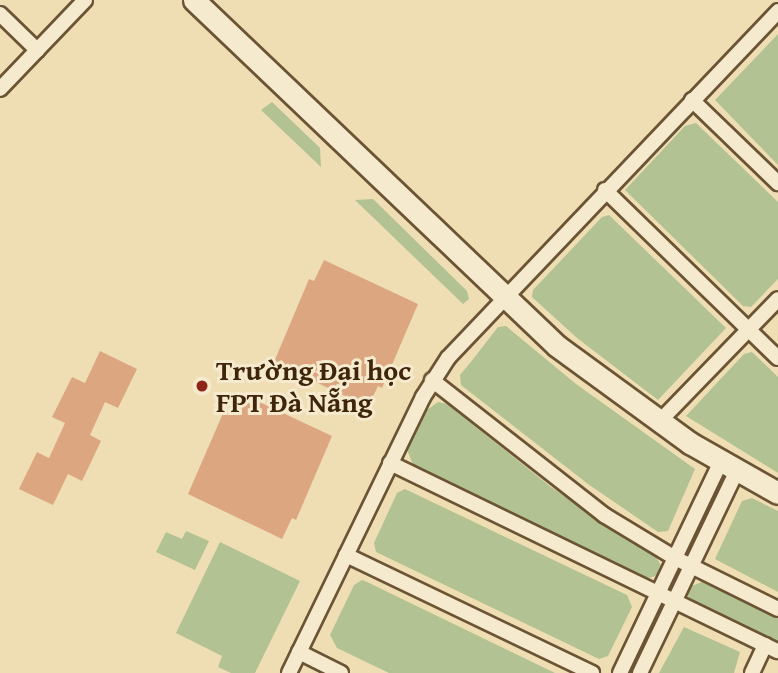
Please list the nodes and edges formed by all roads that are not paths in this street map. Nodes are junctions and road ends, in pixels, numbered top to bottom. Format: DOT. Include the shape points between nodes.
graph roads {
  1 [pos="85,0"];
  2 [pos="194,0"];
  3 [pos="778,11"];
  4 [pos="0,14"];
  5 [pos="37,50"];
  6 [pos="0,89"];
  7 [pos="692,100"];
  8 [pos="778,183"];
  9 [pos="605,190"];
  10 [pos="501,297"];
  11 [pos="778,299"];
  12 [pos="749,329"];
  13 [pos="778,358"];
  14 [pos="432,380"];
  15 [pos="659,422"];
  16 [pos="390,463"];
  17 [pos="728,468"];
  18 [pos="778,493"];
  19 [pos="346,555"];
  20 [pos="675,558"];
  21 [pos="691,567"];
  22 [pos="658,593"];
  23 [pos="675,601"];
  24 [pos="778,609"];
  25 [pos="772,648"];
  26 [pos="299,652"];
  27 [pos="289,673"];
  28 [pos="341,673"];
  29 [pos="592,673"];
  30 [pos="620,673"];
  31 [pos="640,673"];
  32 [pos="752,673"];
  1 -- 5 [label="street"];
  2 -- 10 [label="street"];
  3 -- 7 [label="street"];
  4 -- 5 [label="street"];
  5 -- 6 [label="street"];
  7 -- 8 [label="street"];
  7 -- 9 [label="street"];
  9 -- 10 [label="street"];
  9 -- 12 [label="street"];
  10 -- 14 [label="street"];
  10 -- 15 [label="street" via="556,346"];
  11 -- 12 [label="street"];
  12 -- 13 [label="street"];
  12 -- 15 [label="street"];
  14 -- 16 [label="street"];
  14 -- 20 [label="street" via="569,490"];
  15 -- 17 [label="street"];
  16 -- 19 [label="street"];
  16 -- 22 [label="street"];
  17 -- 18 [label="street"];
  17 -- 20 [label="street"];
  17 -- 21 [label="street"];
  19 -- 26 [label="street"];
  19 -- 29 [label="street"];
  20 -- 21 [label="street"];
  20 -- 22 [label="street"];
  21 -- 23 [label="street"];
  21 -- 24 [label="street"];
  22 -- 23 [label="street"];
  22 -- 30 [label="street"];
  23 -- 25 [label="street"];
  23 -- 31 [label="street"];
  25 -- 32 [label="street"];
  26 -- 27 [label="street"];
  26 -- 28 [label="street"];
}
